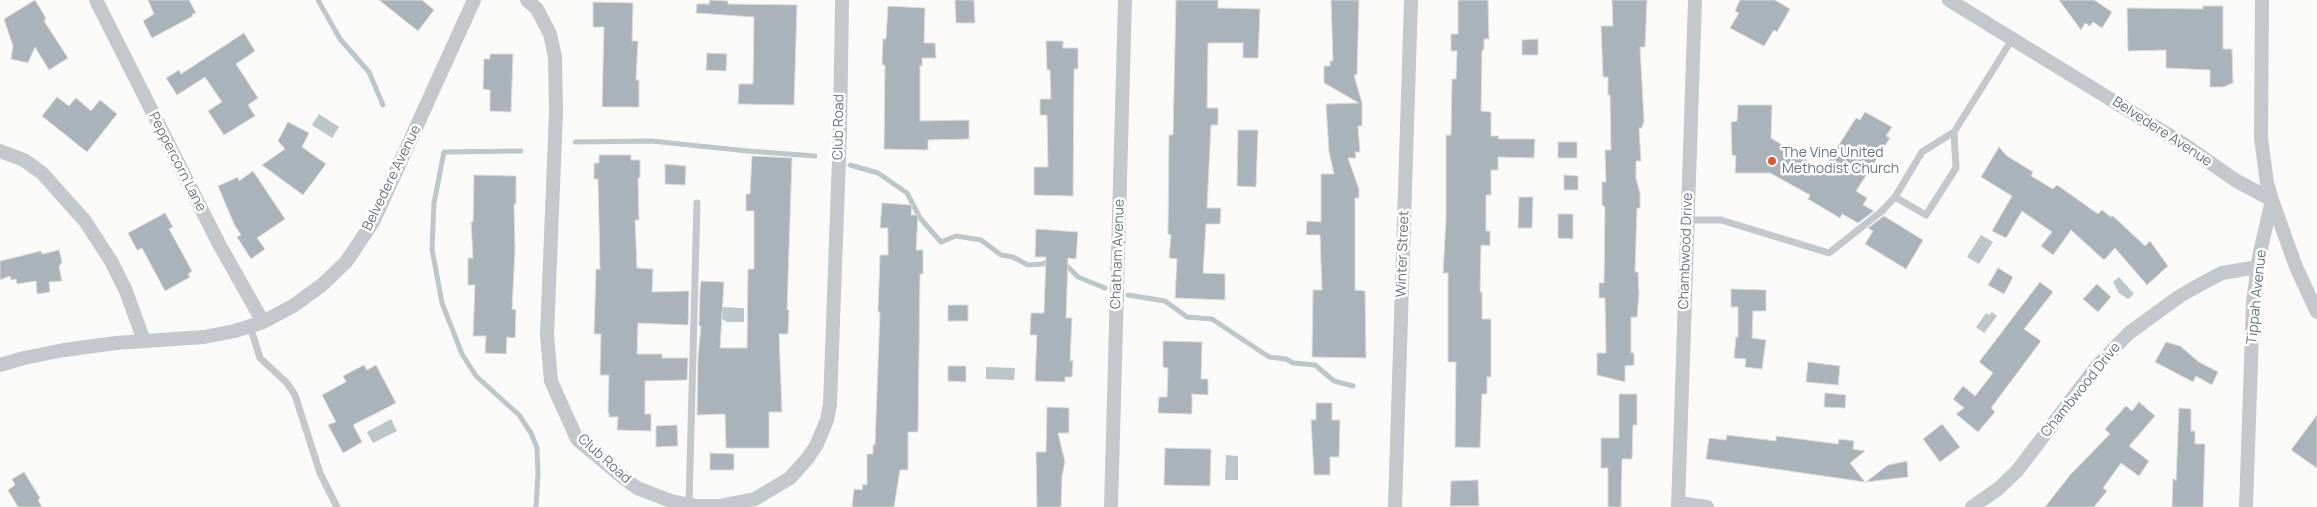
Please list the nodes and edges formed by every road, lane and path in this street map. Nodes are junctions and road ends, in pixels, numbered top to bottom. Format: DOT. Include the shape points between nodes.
graph roads {
  1 [pos="96,0"];
  2 [pos="474,0"];
  3 [pos="527,0"];
  4 [pos="842,0"];
  5 [pos="1125,0"];
  6 [pos="1411,0"];
  7 [pos="1695,0"];
  8 [pos="1949,0"];
  9 [pos="2262,0"];
  10 [pos="2013,38"];
  11 [pos="1954,132"];
  12 [pos="0,151"];
  13 [pos="1895,197"];
  14 [pos="2272,200"];
  15 [pos="696,203"];
  16 [pos="1687,220"];
  17 [pos="2258,267"];
  18 [pos="2317,312"];
  19 [pos="257,324"];
  20 [pos="144,341"];
  21 [pos="0,365"];
  22 [pos="689,504"];
  23 [pos="1679,505"];
  24 [pos="337,507"];
  25 [pos="1110,507"];
  26 [pos="1395,507"];
  27 [pos="1707,507"];
  28 [pos="1972,507"];
  29 [pos="2246,507"];
  1 -- 19 [label="street, Peppercorn Lane"];
  2 -- 19 [label="street, Belvedere Avenue" via="373,222 356,249 322,285 293,306"];
  3 -- 22 [label="street, Club Road" via="537,9 550,34 555,57 556,112 547,335 551,381 577,439 637,488"];
  4 -- 22 [label="street, Club Road" via="830,404 823,434 808,459 774,490 736,504"];
  5 -- 25 [label="street, Chatham Avenue"];
  6 -- 26 [label="street, Winter Street"];
  7 -- 16 [label="street, Chambwood Drive"];
  8 -- 10 [label="street, Belvedere Avenue"];
  9 -- 14 [label="street, Tippah Avenue" via="2261,138"];
  10 -- 11 [label="lane"];
  10 -- 14 [label="street, Belvedere Avenue" via="2185,145 2235,180"];
  11 -- 13 [label="lane" via="1922,152"];
  11 -- 13 [label="lane" via="1956,168 1926,215"];
  12 -- 20 [label="street" via="24,160 42,173 85,221 114,265"];
  13 -- 16 [label="lane" via="1829,253 1721,220"];
  14 -- 17 [label="street, Tippah Avenue"];
  14 -- 18 [label="street" via="2296,267"];
  15 -- 22 [label="lane"];
  16 -- 23 [label="street, Chambwood Drive"];
  17 -- 28 [label="street, Chambwood Drive" via="2222,273 2180,296 2129,332 2097,366 2016,471 1998,489"];
  17 -- 29 [label="street, Tippah Avenue" via="2253,312"];
  19 -- 20 [label="street, Belvedere Avenue" via="204,337"];
  19 -- 24 [label="lane" via="260,358 295,395 320,473"];
  20 -- 21 [label="street, Belvedere Avenue" via="64,350"];
  23 -- 27 [label="street, Chambwood Drive"];
}
